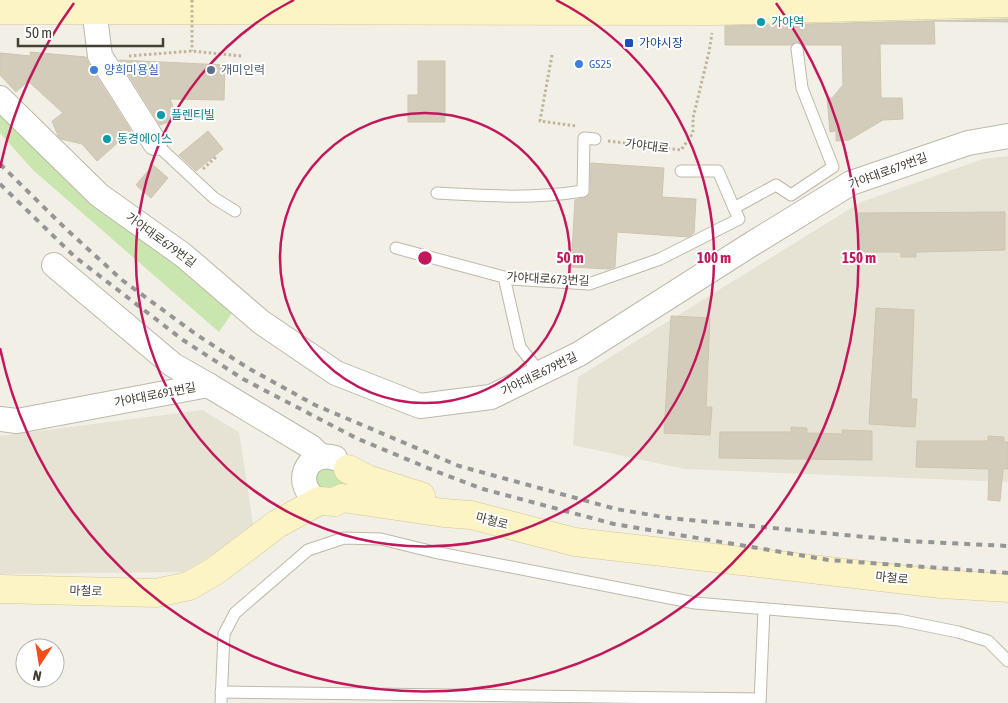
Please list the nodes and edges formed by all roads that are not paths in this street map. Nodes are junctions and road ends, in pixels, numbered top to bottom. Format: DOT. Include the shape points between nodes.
graph roads {
  1 [pos="1008,3"];
  2 [pos="94,9"];
  3 [pos="0,10"];
  4 [pos="797,50"];
  5 [pos="0,98"];
  6 [pos="1008,136"];
  7 [pos="595,139"];
  8 [pos="155,143"];
  9 [pos="681,171"];
  10 [pos="437,193"];
  11 [pos="734,208"];
  12 [pos="235,210"];
  13 [pos="396,248"];
  14 [pos="54,265"];
  15 [pos="504,277"];
  16 [pos="540,373"];
  17 [pos="208,385"];
  18 [pos="0,419"];
  19 [pos="321,457"];
  20 [pos="348,469"];
  21 [pos="330,500"];
  22 [pos="472,515"];
  23 [pos="1008,588"];
  24 [pos="0,589"];
  25 [pos="764,609"];
  26 [pos="1008,661"];
  27 [pos="221,698"];
  28 [pos="760,701"];
  1 -- 2 [label="main road" via="714,10"];
  2 -- 3 [label="main road"];
  2 -- 8 [label="street" via="100,56"];
  4 -- 11 [label="lane" via="802,88 833,167 791,195 776,186"];
  5 -- 16 [label="street, 가야대로679번길" via="99,195 183,255 261,322 336,373 420,406 491,397"];
  6 -- 16 [label="street, 가야대로679번길" via="968,143 851,183 579,354"];
  7 -- 10 [label="lane" via="584,138 583,191 509,197"];
  8 -- 12 [label="lane" via="214,198"];
  9 -- 11 [label="lane" via="718,171"];
  11 -- 15 [label="lane, 가야대로673번길" via="738,218 660,259 589,284"];
  13 -- 15 [label="lane, 가야대로673번길"];
  14 -- 17 [label="street" via="173,365"];
  15 -- 16 [label="lane" via="520,347"];
  17 -- 18 [label="street, 가야대로691번길" via="17,421"];
  17 -- 19 [label="street, 가야대로691번길" via="311,447"];
  19 -- 20 [label="street" via="337,459"];
  19 -- 21 [label="street" via="308,467 304,484 312,498"];
  20 -- 21 [label="street" via="350,485 347,492"];
  20 -- 22 [label="main road" via="367,479"];
  21 -- 22 [label="main road, 마철로"];
  21 -- 24 [label="main road, 마철로" via="277,524 215,571 189,586 156,593"];
  22 -- 23 [label="main road, 마철로" via="575,542 940,584"];
  25 -- 26 [label="lane" via="899,620 958,632 988,641"];
  25 -- 27 [label="lane" via="695,603 381,539 344,538 308,550 235,612 224,634"];
  25 -- 28 [label="lane"];
  27 -- 28 [label="lane"];
}
